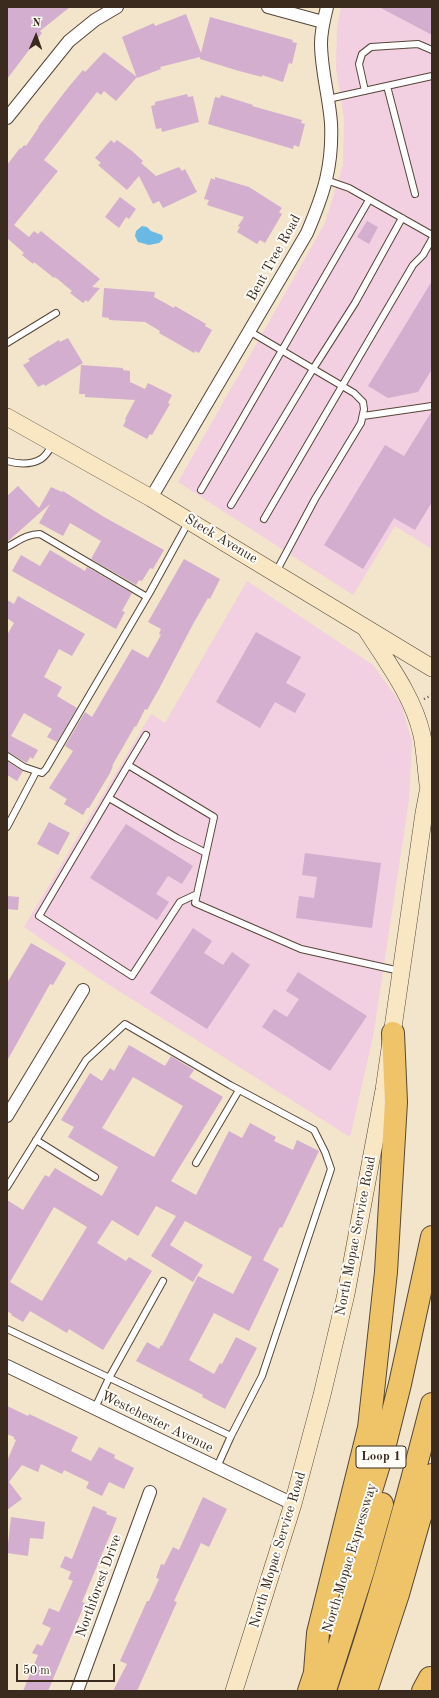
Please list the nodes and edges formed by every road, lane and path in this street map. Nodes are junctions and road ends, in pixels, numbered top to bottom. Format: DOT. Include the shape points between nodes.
graph roads {
  1 [pos="116,7"];
  2 [pos="268,7"];
  3 [pos="327,7"];
  4 [pos="323,22"];
  5 [pos="432,50"];
  6 [pos="432,76"];
  7 [pos="387,86"];
  8 [pos="365,91"];
  9 [pos="328,99"];
  10 [pos="7,118"];
  11 [pos="326,180"];
  12 [pos="415,194"];
  13 [pos="369,200"];
  14 [pos="402,218"];
  15 [pos="432,235"];
  16 [pos="432,239"];
  17 [pos="56,313"];
  18 [pos="249,331"];
  19 [pos="7,343"];
  20 [pos="281,350"];
  21 [pos="313,369"];
  22 [pos="341,385"];
  23 [pos="432,406"];
  24 [pos="363,416"];
  25 [pos="7,417"];
  26 [pos="54,443"];
  27 [pos="7,461"];
  28 [pos="201,490"];
  29 [pos="151,498"];
  30 [pos="231,505"];
  31 [pos="264,519"];
  32 [pos="189,520"];
  33 [pos="7,548"];
  34 [pos="276,572"];
  35 [pos="147,597"];
  36 [pos="364,625"];
  37 [pos="432,668"];
  38 [pos="146,735"];
  39 [pos="7,756"];
  40 [pos="128,765"];
  41 [pos="432,771"];
  42 [pos="36,772"];
  43 [pos="429,789"];
  44 [pos="109,798"];
  45 [pos="7,827"];
  46 [pos="206,853"];
  47 [pos="197,894"];
  48 [pos="401,971"];
  49 [pos="83,990"];
  50 [pos="393,1034"];
  51 [pos="239,1090"];
  52 [pos="7,1116"];
  53 [pos="36,1140"];
  54 [pos="196,1163"];
  55 [pos="95,1177"];
  56 [pos="7,1186"];
  57 [pos="432,1237"];
  58 [pos="163,1280"];
  59 [pos="432,1302"];
  60 [pos="7,1329"];
  61 [pos="7,1366"];
  62 [pos="108,1378"];
  63 [pos="432,1404"];
  64 [pos="95,1408"];
  65 [pos="231,1436"];
  66 [pos="217,1468"];
  67 [pos="432,1475"];
  68 [pos="150,1492"];
  69 [pos="293,1504"];
  70 [pos="316,1685"];
  71 [pos="76,1691"];
  72 [pos="234,1691"];
  73 [pos="348,1691"];
  74 [pos="366,1691"];
  1 -- 10 [label="street" via="94,20 68,41"];
  2 -- 4 [label="street"];
  3 -- 4 [label="street, Bent Tree Road"];
  4 -- 9 [label="street, Bent Tree Road" via="321,44"];
  5 -- 8 [label="lane" via="418,44 370,47 362,54 359,64"];
  6 -- 7 [label="lane"];
  7 -- 8 [label="lane"];
  7 -- 12 [label="lane"];
  8 -- 9 [label="lane"];
  9 -- 11 [label="street, Bent Tree Road" via="331,122 330,165"];
  11 -- 13 [label="lane" via="349,188"];
  11 -- 18 [label="street, Bent Tree Road" via="321,202 307,233"];
  13 -- 14 [label="lane"];
  13 -- 20 [label="lane"];
  14 -- 15 [label="lane"];
  14 -- 21 [label="lane" via="355,303"];
  16 -- 22 [label="lane" via="423,255 413,265"];
  17 -- 19 [label="lane"];
  18 -- 20 [label="lane"];
  18 -- 29 [label="street, Bent Tree Road"];
  20 -- 21 [label="lane"];
  20 -- 28 [label="lane"];
  21 -- 22 [label="lane"];
  21 -- 30 [label="lane"];
  22 -- 24 [label="lane" via="363,402"];
  22 -- 31 [label="lane"];
  23 -- 24 [label="lane"];
  24 -- 34 [label="lane"];
  25 -- 26 [label="main road, Steck Avenue"];
  26 -- 27 [label="lane" via="42,458 16,464"];
  26 -- 29 [label="main road, Steck Avenue"];
  29 -- 32 [label="main road, Steck Avenue"];
  32 -- 34 [label="main road, Steck Avenue"];
  32 -- 35 [label="lane"];
  33 -- 35 [label="lane" via="26,536 40,534"];
  34 -- 36 [label="main road, Steck Avenue"];
  35 -- 42 [label="lane" via="46,769 42,773"];
  36 -- 37 [label="main road, Steck Avenue"];
  36 -- 43 [label="main road" via="416,714 422,735"];
  38 -- 40 [label="lane"];
  39 -- 42 [label="lane"];
  40 -- 44 [label="lane"];
  40 -- 46 [label="lane" via="214,817"];
  41 -- 43 [label="main road, North Mopac Service Road"];
  42 -- 45 [label="lane"];
  43 -- 48 [label="main road, North Mopac Service Road"];
  44 -- 46 [label="lane"];
  44 -- 47 [label="lane" via="39,916 132,976 180,902"];
  46 -- 47 [label="lane"];
  47 -- 48 [label="lane" via="195,903 300,949"];
  48 -- 50 [label="main road, North Mopac Service Road"];
  49 -- 52 [label="street"];
  50 -- 69 [label="main road, North Mopac Service Road" via="346,1294"];
  50 -- 70 [label="highway" via="396,1102 387,1249 369,1428 318,1633"];
  51 -- 53 [label="lane" via="125,1024 86,1060"];
  51 -- 54 [label="lane"];
  51 -- 65 [label="lane" via="314,1130 331,1169 262,1376"];
  53 -- 55 [label="lane"];
  53 -- 56 [label="lane"];
  57 -- 70 [label="highway, North Mopac Expressway / Loop 1" via="384,1448"];
  58 -- 62 [label="lane"];
  59 -- 70 [label="highway" via="390,1477 363,1571"];
  60 -- 62 [label="lane"];
  61 -- 64 [label="street, Westchester Avenue"];
  62 -- 64 [label="lane"];
  62 -- 65 [label="lane"];
  63 -- 73 [label="highway" via="386,1575"];
  64 -- 66 [label="street, Westchester Avenue"];
  65 -- 66 [label="lane"];
  66 -- 69 [label="street, Westchester Avenue"];
  67 -- 74 [label="highway" via="398,1594"];
  68 -- 71 [label="street, Northforest Drive"];
  69 -- 72 [label="main road, North Mopac Service Road"];
}
